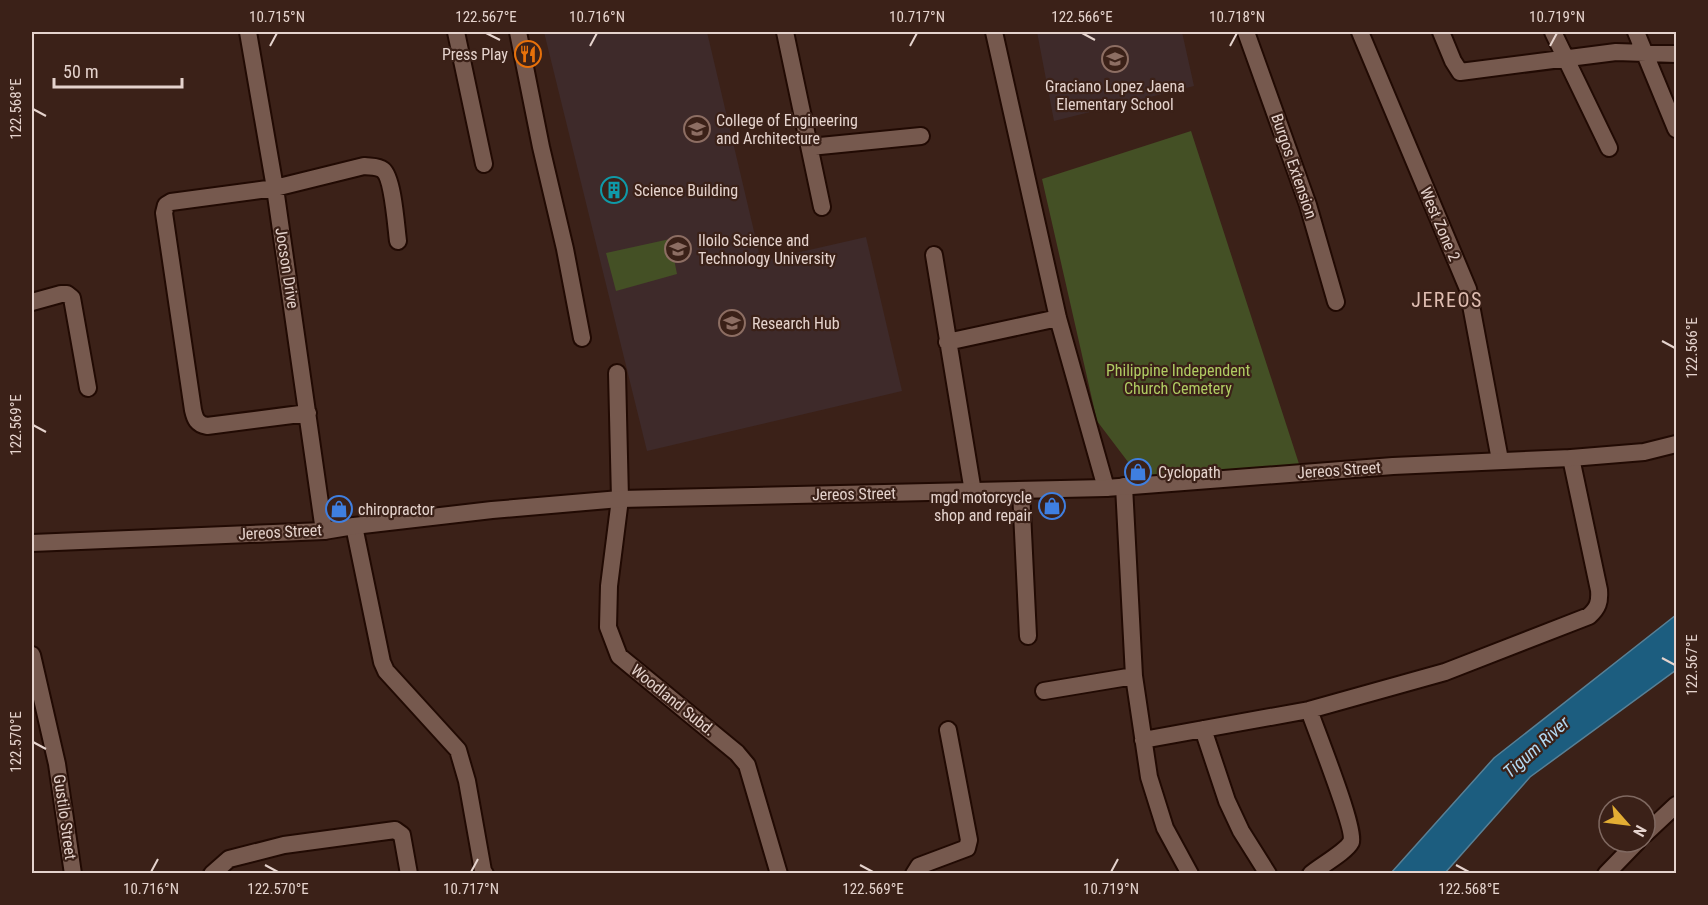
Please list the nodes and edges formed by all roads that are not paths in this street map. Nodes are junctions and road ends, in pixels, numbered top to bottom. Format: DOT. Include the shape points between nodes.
graph roads {
  1 [pos="248,32"];
  2 [pos="456,32"];
  3 [pos="518,32"];
  4 [pos="785,32"];
  5 [pos="994,32"];
  6 [pos="1246,32"];
  7 [pos="1360,32"];
  8 [pos="1441,32"];
  9 [pos="1553,32"];
  10 [pos="1636,32"];
  11 [pos="1644,52"];
  12 [pos="1677,54"];
  13 [pos="1565,57"];
  14 [pos="1677,129"];
  15 [pos="921,136"];
  16 [pos="810,147"];
  17 [pos="1609,148"];
  18 [pos="484,164"];
  19 [pos="275,188"];
  20 [pos="822,207"];
  21 [pos="398,241"];
  22 [pos="934,255"];
  23 [pos="1336,302"];
  24 [pos="32,303"];
  25 [pos="1058,318"];
  26 [pos="582,338"];
  27 [pos="947,342"];
  28 [pos="617,373"];
  29 [pos="88,388"];
  30 [pos="308,413"];
  31 [pos="1677,444"];
  32 [pos="1571,458"];
  33 [pos="1500,460"];
  34 [pos="1124,486"];
  35 [pos="1106,488"];
  36 [pos="1021,491"];
  37 [pos="973,492"];
  38 [pos="620,499"];
  39 [pos="354,526"];
  40 [pos="324,531"];
  41 [pos="32,543"];
  42 [pos="1028,636"];
  43 [pos="32,655"];
  44 [pos="1134,676"];
  45 [pos="1044,691"];
  46 [pos="1309,710"];
  47 [pos="1203,729"];
  48 [pos="948,730"];
  49 [pos="1143,740"];
  50 [pos="1677,805"];
  51 [pos="1657,823"];
  52 [pos="1625,854"];
  53 [pos="73,873"];
  54 [pos="212,873"];
  55 [pos="409,873"];
  56 [pos="485,873"];
  57 [pos="779,873"];
  58 [pos="914,873"];
  59 [pos="1190,873"];
  60 [pos="1268,873"];
  61 [pos="1311,873"];
  62 [pos="1606,873"];
  1 -- 19 [label="street, Jocson Drive"];
  2 -- 18 [label="street"];
  3 -- 26 [label="street"];
  4 -- 16 [label="street"];
  5 -- 25 [label="street"];
  6 -- 23 [label="street, Burgos Extension" via="1308,205"];
  7 -- 33 [label="street, West Zone 2" via="1468,289"];
  8 -- 13 [label="street" via="1460,72"];
  9 -- 13 [label="street"];
  10 -- 11 [label="street"];
  11 -- 12 [label="street"];
  11 -- 13 [label="street"];
  11 -- 14 [label="street"];
  13 -- 17 [label="street"];
  15 -- 16 [label="street"];
  16 -- 20 [label="street"];
  19 -- 21 [label="street" via="364,166 377,167 385,171 389,181"];
  19 -- 30 [label="street, Jocson Drive"];
  19 -- 30 [label="street" via="171,202 164,213 196,419 207,426"];
  22 -- 27 [label="street"];
  24 -- 29 [label="street" via="62,294 72,298"];
  25 -- 27 [label="street"];
  25 -- 35 [label="street"];
  27 -- 37 [label="street"];
  28 -- 38 [label="street, Woodland Subd."];
  30 -- 40 [label="street, Jocson Drive"];
  31 -- 32 [label="street, Jereos Street" via="1644,452"];
  32 -- 33 [label="street, Jereos Street"];
  32 -- 46 [label="street" via="1599,590 1597,609 1589,616 1445,672"];
  33 -- 34 [label="street, Jereos Street"];
  34 -- 35 [label="street, Jereos Street"];
  34 -- 44 [label="street"];
  35 -- 36 [label="street, Jereos Street"];
  36 -- 37 [label="street, Jereos Street"];
  36 -- 42 [label="street"];
  37 -- 38 [label="street, Jereos Street"];
  38 -- 39 [label="street, Jereos Street"];
  38 -- 57 [label="street, Woodland Subd." via="608,627 619,656 747,765"];
  39 -- 40 [label="street, Jereos Street"];
  39 -- 56 [label="street" via="381,662 458,750 468,781"];
  40 -- 41 [label="street, Jereos Street"];
  43 -- 53 [label="street, Gustilo Street" via="57,764"];
  44 -- 45 [label="street"];
  44 -- 49 [label="street"];
  46 -- 47 [label="street"];
  46 -- 61 [label="street" via="1352,836 1348,846"];
  47 -- 49 [label="street"];
  47 -- 60 [label="street" via="1227,801"];
  48 -- 58 [label="street" via="969,840 967,848 919,866"];
  49 -- 59 [label="street" via="1149,777 1165,828"];
  50 -- 51 [label="street"];
  52 -- 62 [label="street"];
  54 -- 55 [label="street" via="229,859 284,845 395,831 402,836"];
}
